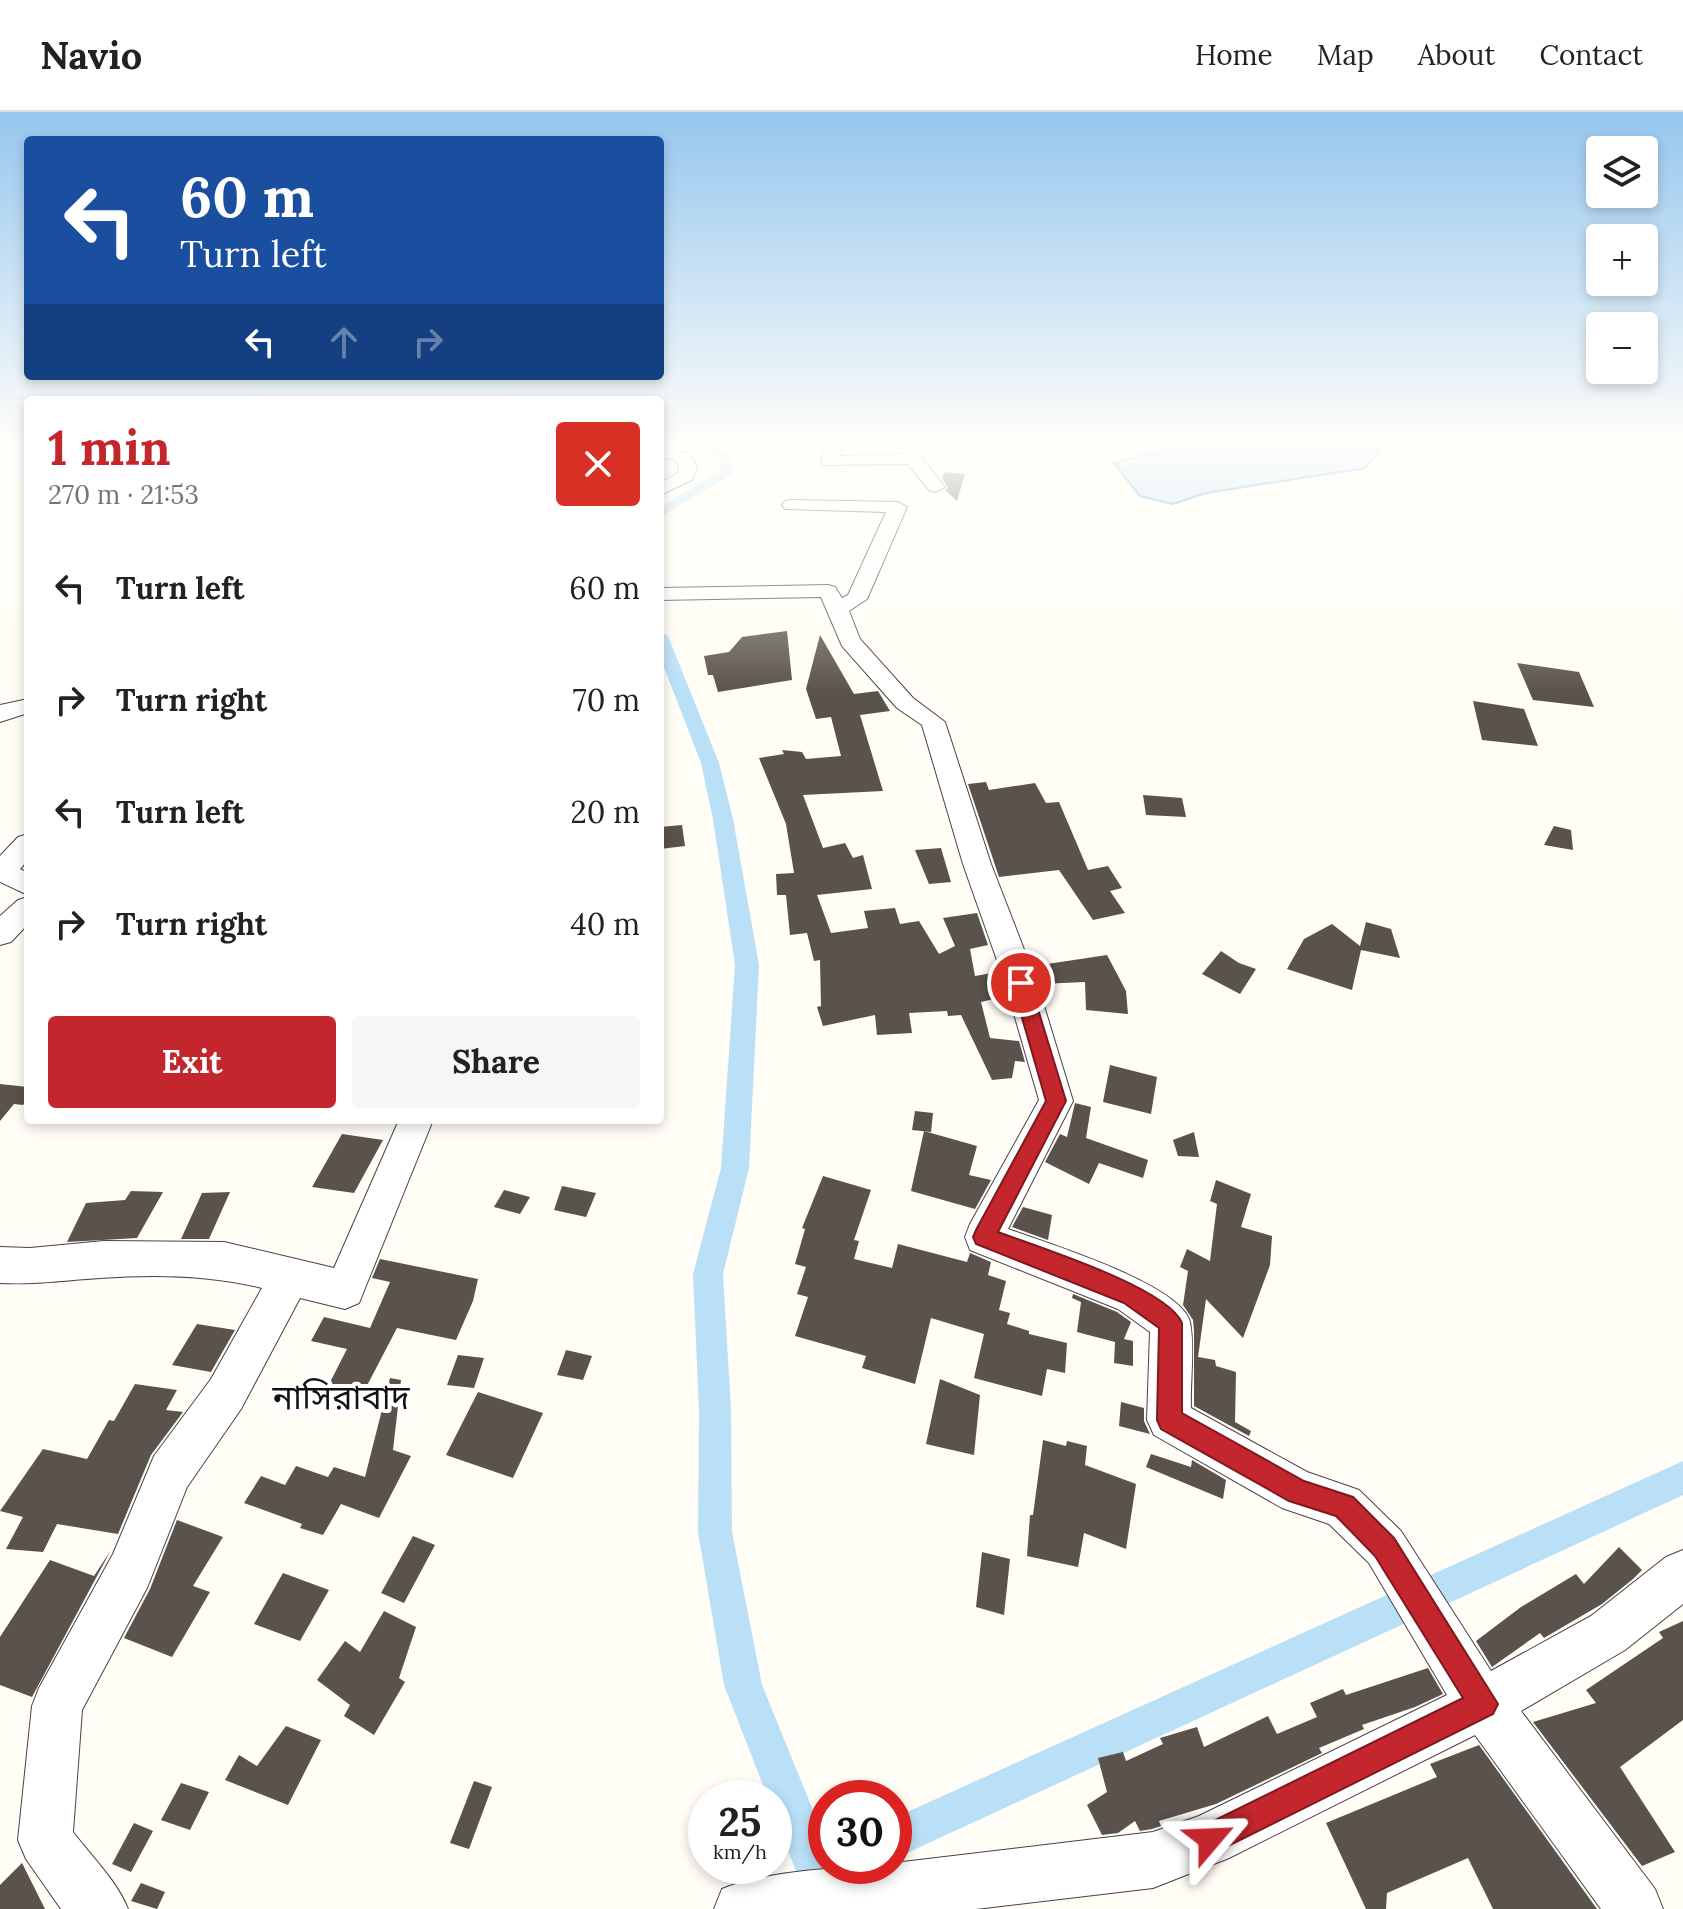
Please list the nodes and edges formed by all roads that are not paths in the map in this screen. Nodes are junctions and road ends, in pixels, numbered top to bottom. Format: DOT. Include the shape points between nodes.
graph roads {
  1 [pos="890,525"];
  2 [pos="664,594"];
  3 [pos="838,609"];
  4 [pos="24,706"];
  5 [pos="0,715"];
  6 [pos="24,847"];
  7 [pos="24,883"];
  8 [pos="24,911"];
  9 [pos="0,934"];
  10 [pos="414,1124"];
  11 [pos="0,1265"];
  12 [pos="290,1276"];
  13 [pos="1683,1574"];
  14 [pos="1483,1704"];
  15 [pos="91,1907"];
  16 [pos="742,1909"];
  17 [pos="1635,1909"];
  1 -- 3 [label="street" via="857,599"];
  2 -- 3 [label="street" via="828,591"];
  3 -- 14 [label="street" via="850,641 905,703 933,722 1056,1101 984,1237 1132,1295 1170,1323 1169,1420 1298,1492 1343,1506 1385,1547"];
  4 -- 5 [label="street"];
  6 -- 7 [label="street" via="2,871"];
  8 -- 9 [label="street"];
  10 -- 12 [label="street" via="345,1290"];
  11 -- 12 [label="street" via="224,1260"];
  12 -- 15 [label="street" via="226,1394 170,1472 130,1571 57,1706 45,1840"];
  13 -- 14 [label="street" via="1608,1633"];
  14 -- 16 [label="street" via="1210,1839 1153,1860"];
  14 -- 17 [label="street"];
}
